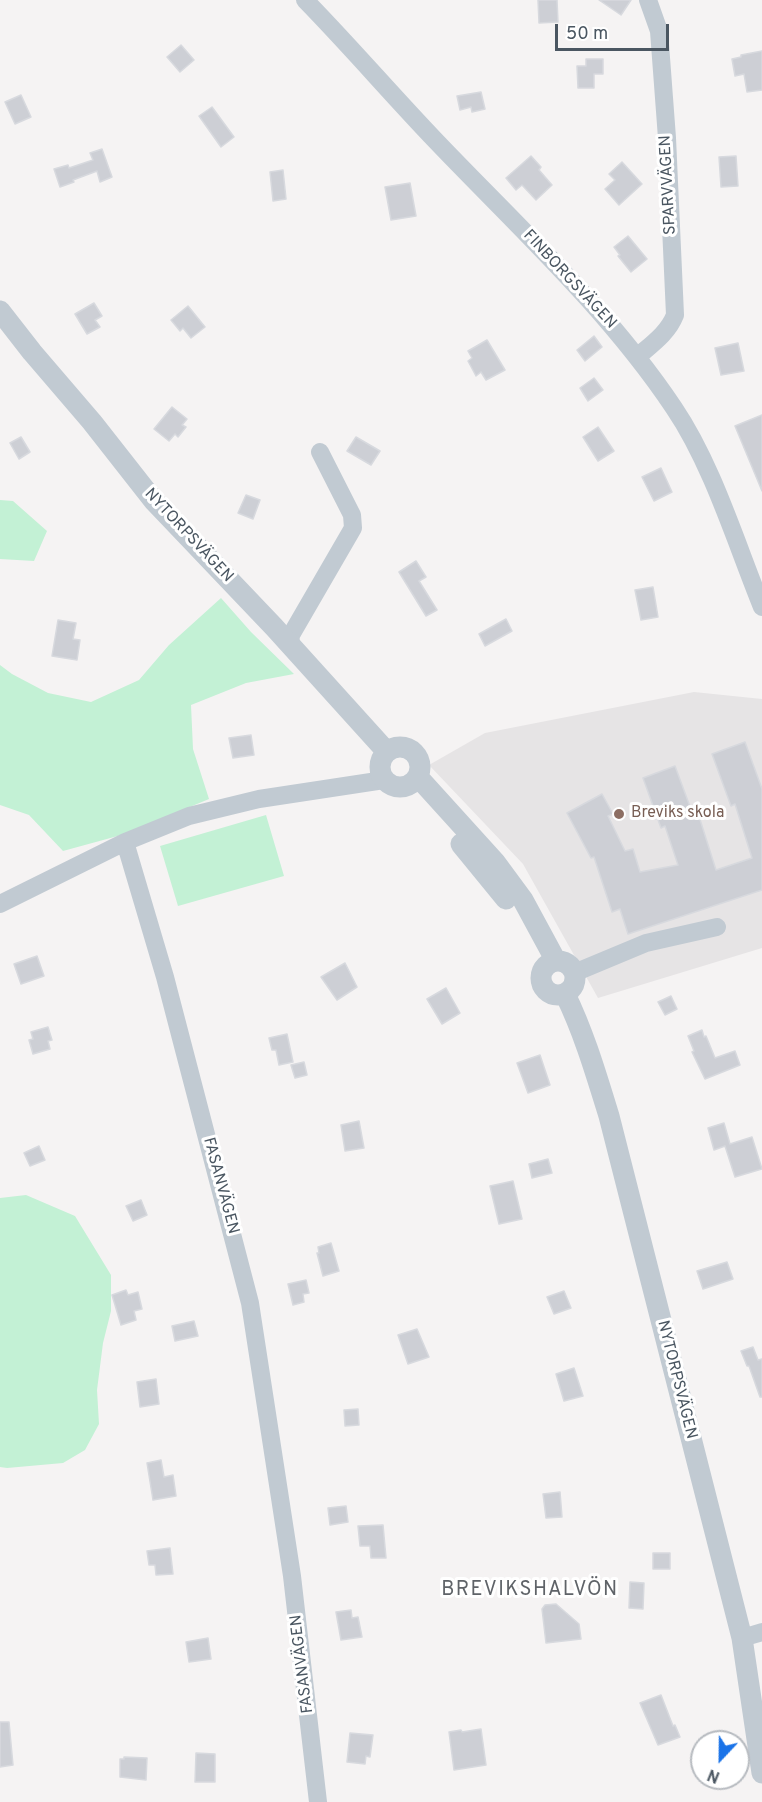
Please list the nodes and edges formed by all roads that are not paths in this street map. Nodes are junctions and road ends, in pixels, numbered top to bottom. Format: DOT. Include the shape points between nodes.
graph roads {
  1 [pos="305,0"];
  2 [pos="648,0"];
  3 [pos="0,311"];
  4 [pos="637,357"];
  5 [pos="320,452"];
  6 [pos="762,607"];
  7 [pos="290,645"];
  8 [pos="387,752"];
  9 [pos="384,780"];
  10 [pos="413,782"];
  11 [pos="125,842"];
  12 [pos="0,904"];
  13 [pos="717,927"];
  14 [pos="558,967"];
  15 [pos="565,994"];
  16 [pos="752,1635"];
  17 [pos="762,1773"];
  18 [pos="318,1802"];
  1 -- 4 [label="street, FINBORGSVÄGEN"];
  2 -- 4 [label="street, SPARVVÄGEN" via="659,31 675,315 666,332"];
  3 -- 7 [label="street, NYTORPSVÄGEN" via="154,501"];
  4 -- 6 [label="street, FINBORGSVÄGEN" via="690,435"];
  5 -- 7 [label="street" via="352,515 353,528 291,635"];
  7 -- 8 [label="street, NYTORPSVÄGEN"];
  8 -- 9 [label="street" via="380,765"];
  8 -- 10 [label="street" via="397,747 411,750 420,760"];
  9 -- 10 [label="street" via="393,786"];
  9 -- 11 [label="street" via="259,799 189,816"];
  10 -- 14 [label="street" via="495,862 523,900"];
  11 -- 12 [label="street"];
  11 -- 18 [label="street, FASANVÄGEN" via="250,1303 292,1576"];
  13 -- 14 [label="street"];
  14 -- 15 [label="street" via="574,983"];
  14 -- 15 [label="street" via="541,978 545,989 556,995"];
  15 -- 16 [label="street, NYTORPSVÄGEN" via="577,1018 609,1116"];
  16 -- 17 [label="street, NYTORPSVÄGEN"];
}
